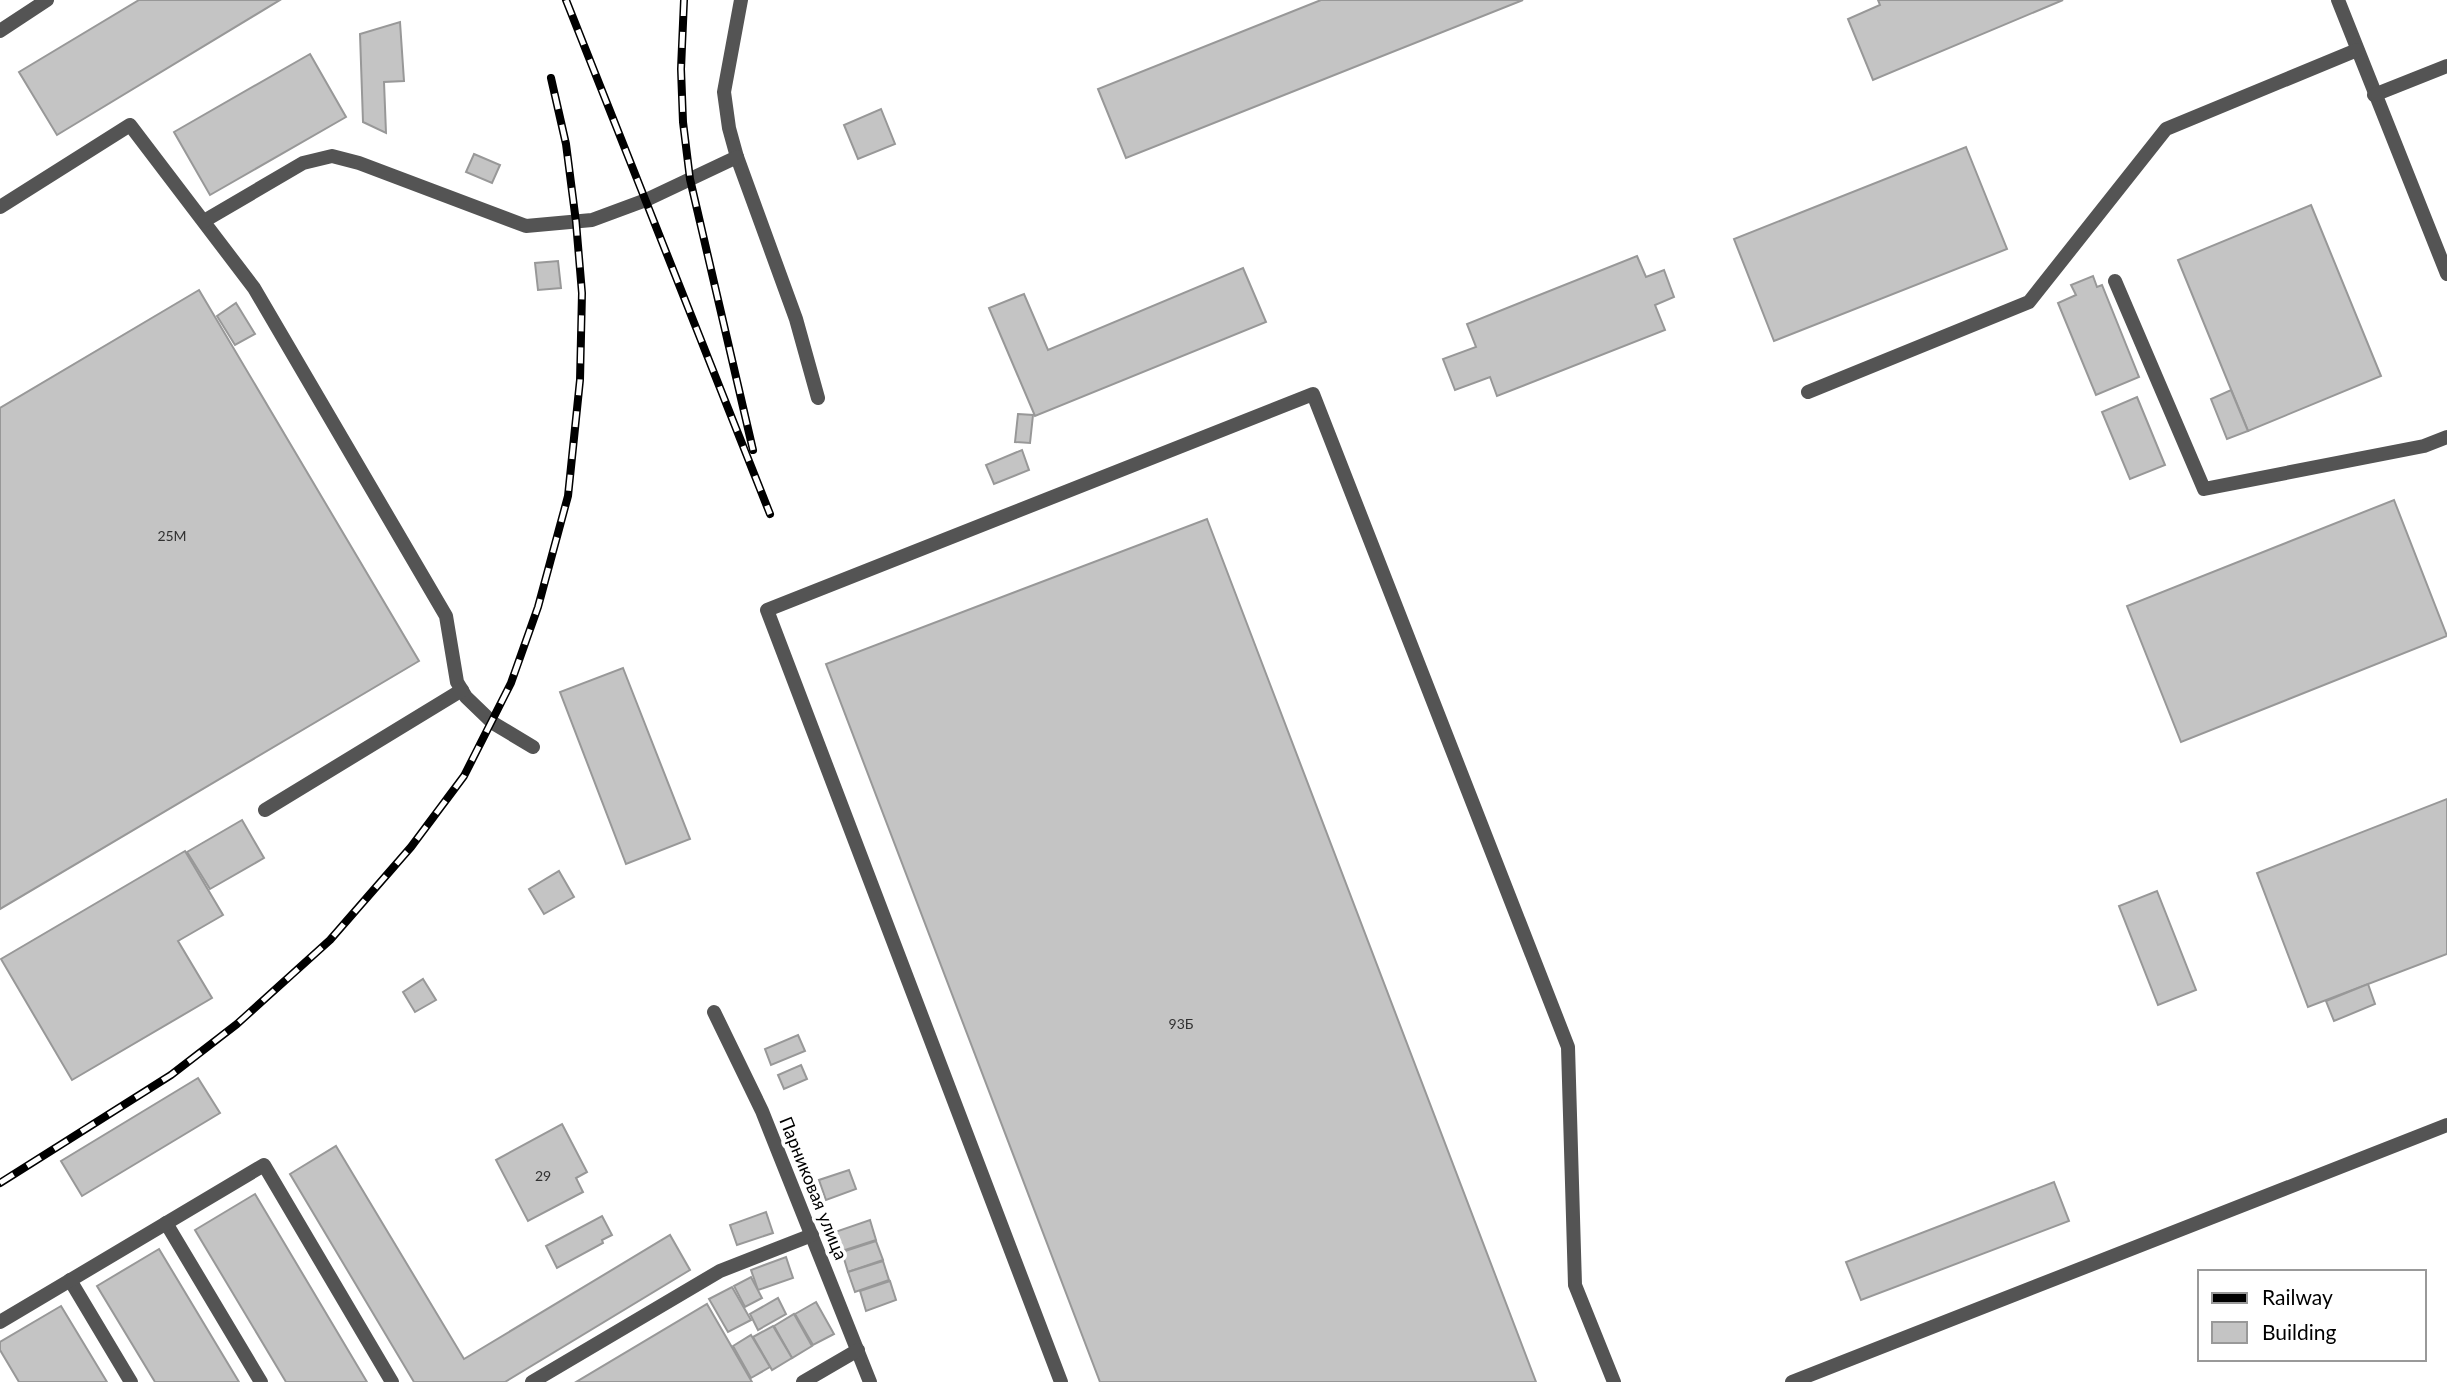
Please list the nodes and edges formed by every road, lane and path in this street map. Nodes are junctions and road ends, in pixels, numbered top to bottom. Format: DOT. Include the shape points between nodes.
graph roads {
  1 [pos="47,0"];
  2 [pos="741,0"];
  3 [pos="2338,0"];
  4 [pos="0,31"];
  5 [pos="2357,50"];
  6 [pos="2447,66"];
  7 [pos="2374,95"];
  8 [pos="737,157"];
  9 [pos="0,207"];
  10 [pos="204,221"];
  11 [pos="2447,274"];
  12 [pos="2115,281"];
  13 [pos="1808,392"];
  14 [pos="818,398"];
  15 [pos="2447,437"];
  16 [pos="462,690"];
  17 [pos="533,747"];
  18 [pos="265,810"];
  19 [pos="714,1012"];
  20 [pos="2447,1125"];
  21 [pos="166,1223"];
  22 [pos="812,1235"];
  23 [pos="70,1280"];
  24 [pos="0,1322"];
  25 [pos="858,1350"];
  26 [pos="131,1382"];
  27 [pos="261,1382"];
  28 [pos="392,1382"];
  29 [pos="532,1382"];
  30 [pos="803,1382"];
  31 [pos="870,1382"];
  32 [pos="1061,1382"];
  33 [pos="1614,1382"];
  34 [pos="1792,1382"];
  1 -- 4 [label="lane"];
  2 -- 8 [label="lane" via="724,92"];
  3 -- 5 [label="lane"];
  5 -- 7 [label="lane"];
  5 -- 13 [label="lane" via="2166,129 2029,302"];
  6 -- 7 [label="lane"];
  7 -- 11 [label="lane"];
  8 -- 10 [label="lane" via="592,220 526,226 332,156 303,163"];
  8 -- 14 [label="lane" via="796,319"];
  9 -- 10 [label="lane" via="130,124"];
  10 -- 16 [label="lane" via="254,288 446,616"];
  12 -- 15 [label="lane" via="2204,489 2424,446"];
  16 -- 17 [label="lane" via="493,723"];
  16 -- 18 [label="lane"];
  19 -- 22 [label="lane, Парниковая улица" via="762,1111"];
  20 -- 34 [label="lane"];
  21 -- 23 [label="lane"];
  21 -- 27 [label="lane"];
  21 -- 28 [label="lane" via="264,1165"];
  22 -- 25 [label="lane, Парниковая улица"];
  22 -- 29 [label="lane" via="720,1271"];
  23 -- 24 [label="lane"];
  23 -- 26 [label="lane"];
  25 -- 30 [label="lane"];
  25 -- 31 [label="lane, Парниковая улица"];
  32 -- 33 [label="lane" via="767,610 1313,394 1568,1047 1575,1286"];
}
